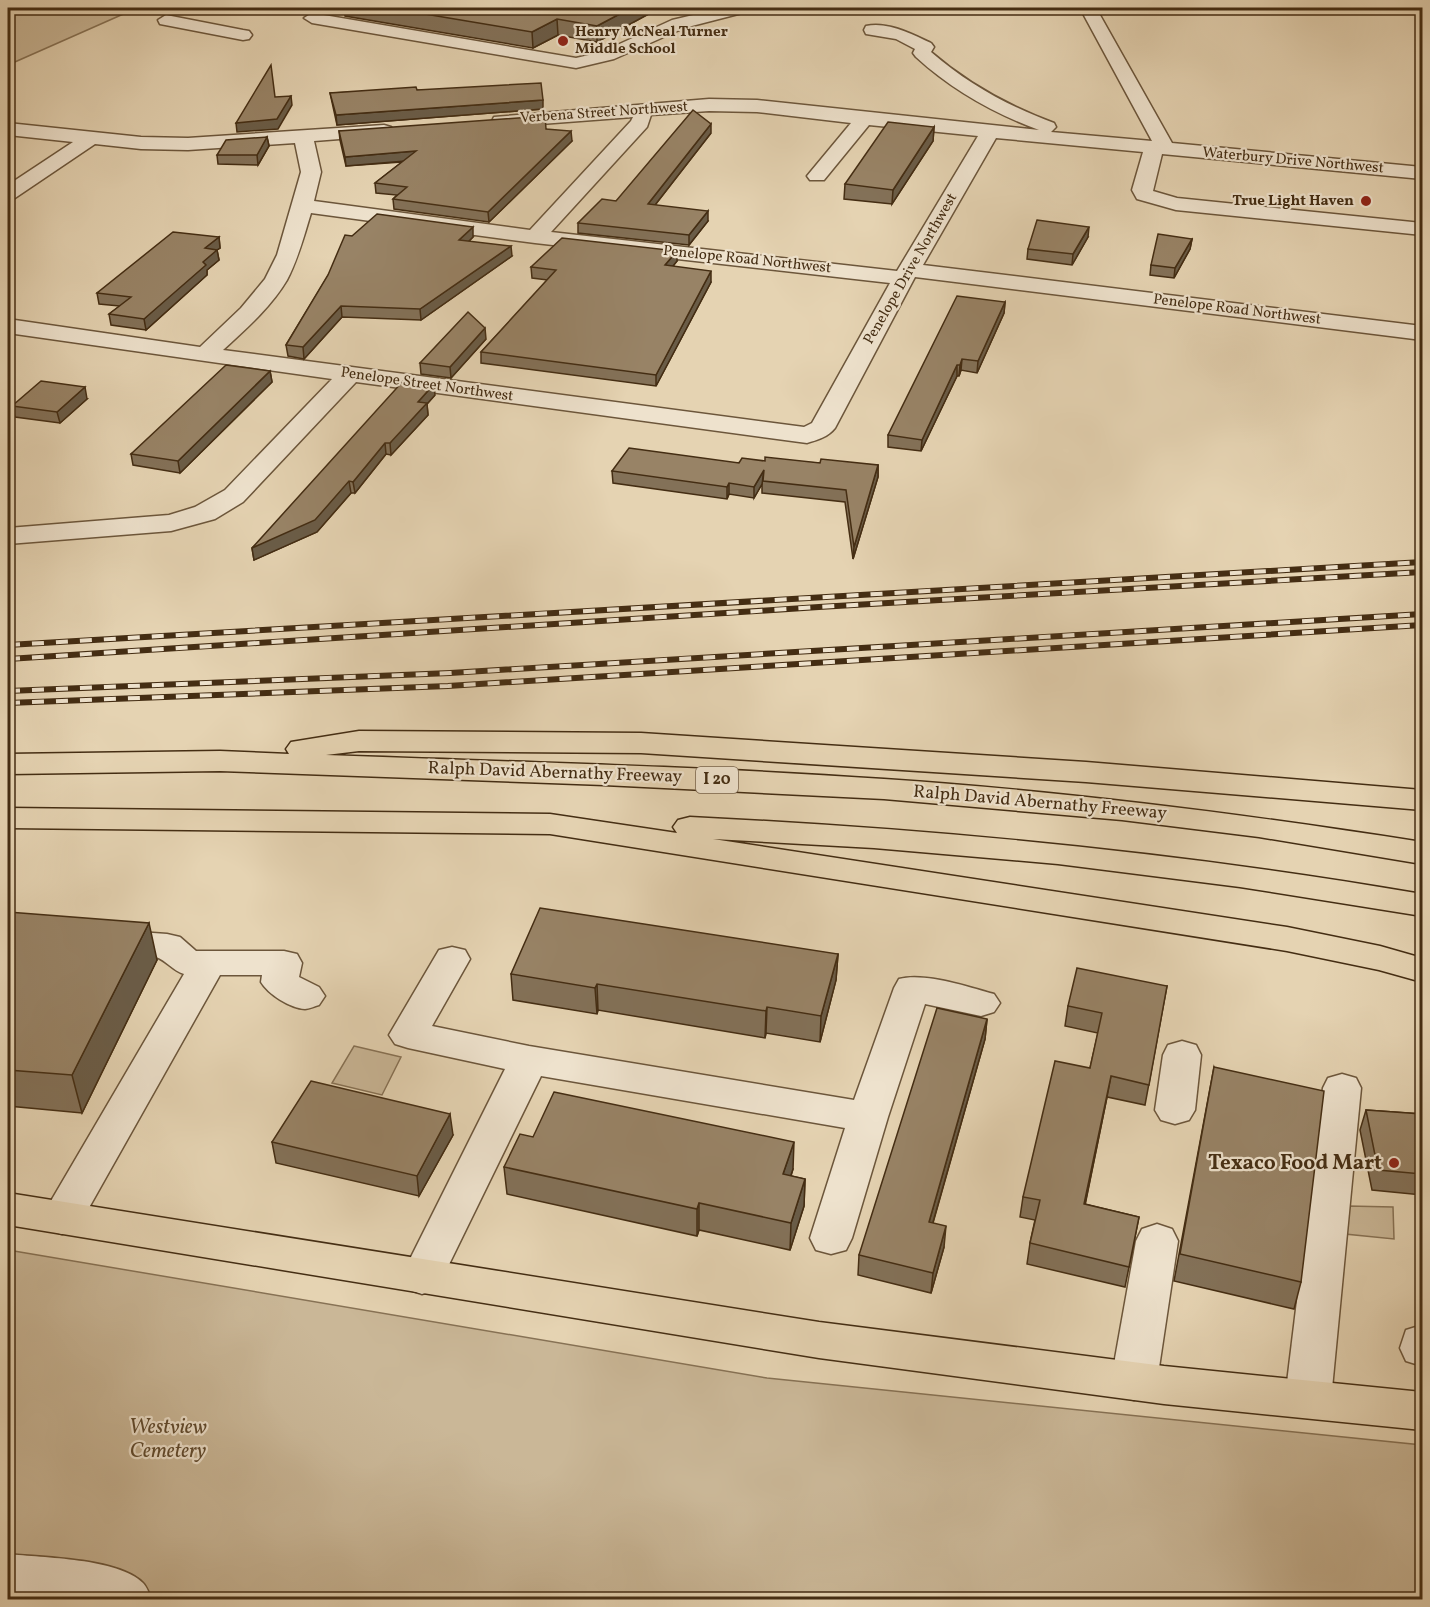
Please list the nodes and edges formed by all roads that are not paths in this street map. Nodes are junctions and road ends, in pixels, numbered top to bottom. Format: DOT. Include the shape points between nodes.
graph roads {
  1 [pos="744,8"];
  2 [pos="1088,8"];
  3 [pos="312,18"];
  4 [pos="166,20"];
  5 [pos="872,30"];
  6 [pos="243,35"];
  7 [pos="558,44"];
  8 [pos="544,58"];
  9 [pos="639,111"];
  10 [pos="864,119"];
  11 [pos="488,122"];
  12 [pos="8,129"];
  13 [pos="407,129"];
  14 [pos="990,132"];
  15 [pos="303,137"];
  16 [pos="92,138"];
  17 [pos="1065,139"];
  18 [pos="1158,148"];
  19 [pos="1422,173"];
  20 [pos="817,176"];
  21 [pos="8,194"];
  22 [pos="303,206"];
  23 [pos="1422,229"];
  24 [pos="535,237"];
  25 [pos="906,274"];
  26 [pos="8,326"];
  27 [pos="1422,333"];
  28 [pos="205,355"];
  29 [pos="350,375"];
  30 [pos="834,407"];
  31 [pos="8,536"];
  32 [pos="220,761"];
  33 [pos="8,764"];
  34 [pos="1422,800"];
  35 [pos="8,818"];
  36 [pos="550,824"];
  37 [pos="1422,853"];
  38 [pos="1422,905"];
  39 [pos="76,939"];
  40 [pos="452,959"];
  41 [pos="208,964"];
  42 [pos="1422,970"];
  43 [pos="306,996"];
  44 [pos="981,1003"];
  45 [pos="1182,1055"];
  46 [pos="529,1060"];
  47 [pos="1342,1088"];
  48 [pos="1175,1110"];
  49 [pos="868,1117"];
  50 [pos="8,1209"];
  51 [pos="62,1218"];
  52 [pos="831,1238"];
  53 [pos="1157,1241"];
  54 [pos="422,1277"];
  55 [pos="1422,1343"];
  56 [pos="1422,1348"];
  57 [pos="1134,1381"];
  58 [pos="1308,1399"];
  59 [pos="1422,1411"];
  60 [pos="8,1576"];
  61 [pos="127,1599"];
  1 -- 8 [label="street" via="658,31 596,61 576,63"];
  2 -- 18 [label="street" via="1162,141"];
  3 -- 8 [label="street"];
  4 -- 6 [label="street"];
  5 -- 17 [label="street" via="901,35 925,47 922,53 949,78 1001,109 1057,130"];
  7 -- 8 [label="street"];
  9 -- 10 [label="street, Verbena Street Northwest" via="709,105 757,106"];
  9 -- 11 [label="street, Verbena Street Northwest"];
  9 -- 24 [label="street" via="640,123"];
  10 -- 14 [label="street, Verbena Street Northwest"];
  10 -- 20 [label="street"];
  12 -- 16 [label="street"];
  13 -- 15 [label="street"];
  14 -- 17 [label="street, Verbena Street Northwest"];
  14 -- 25 [label="street, Penelope Drive Northwest"];
  15 -- 16 [label="street" via="188,144"];
  15 -- 22 [label="street" via="311,172"];
  16 -- 21 [label="street"];
  17 -- 18 [label="street, Verbena Street Northwest"];
  18 -- 19 [label="street, Waterbury Drive Northwest"];
  18 -- 23 [label="street" via="1142,190 1153,200"];
  22 -- 24 [label="street, Penelope Road Northwest"];
  22 -- 28 [label="street" via="288,255 275,281 249,314"];
  24 -- 25 [label="street, Penelope Road Northwest"];
  25 -- 27 [label="street, Penelope Road Northwest"];
  25 -- 30 [label="street, Penelope Drive Northwest"];
  26 -- 28 [label="street, Penelope Street Northwest"];
  28 -- 29 [label="street, Penelope Street Northwest"];
  29 -- 30 [label="street, Penelope Street Northwest" via="794,435 807,435 822,428"];
  29 -- 31 [label="street" via="234,496 205,513 171,523"];
  32 -- 33 [label="main road, Ralph David Abernathy Freeway / I 20"];
  32 -- 34 [label="main road" via="359,741 641,743 1074,771"];
  32 -- 37 [label="main road, Ralph David Abernathy Freeway / I 20" via="756,781 977,796 1247,825"];
  35 -- 36 [label="main road"];
  36 -- 38 [label="main road" via="692,827 925,842 1213,873"];
  36 -- 42 [label="main road" via="1287,939"];
  39 -- 41 [label="street" via="167,946 188,963"];
  40 -- 46 [label="street" via="408,1035"];
  41 -- 43 [label="street" via="284,963 279,982"];
  41 -- 51 [label="street"];
  44 -- 49 [label="street" via="912,988"];
  45 -- 48 [label="street"];
  46 -- 49 [label="street"];
  46 -- 54 [label="street"];
  47 -- 58 [label="street"];
  49 -- 52 [label="street"];
  50 -- 51 [label="main road"];
  51 -- 54 [label="main road"];
  53 -- 57 [label="street"];
  54 -- 57 [label="main road" via="819,1340"];
  55 -- 56 [label="street"];
  57 -- 58 [label="main road"];
  58 -- 59 [label="main road"];
  60 -- 61 [label="street" via="109,1588"];
}
